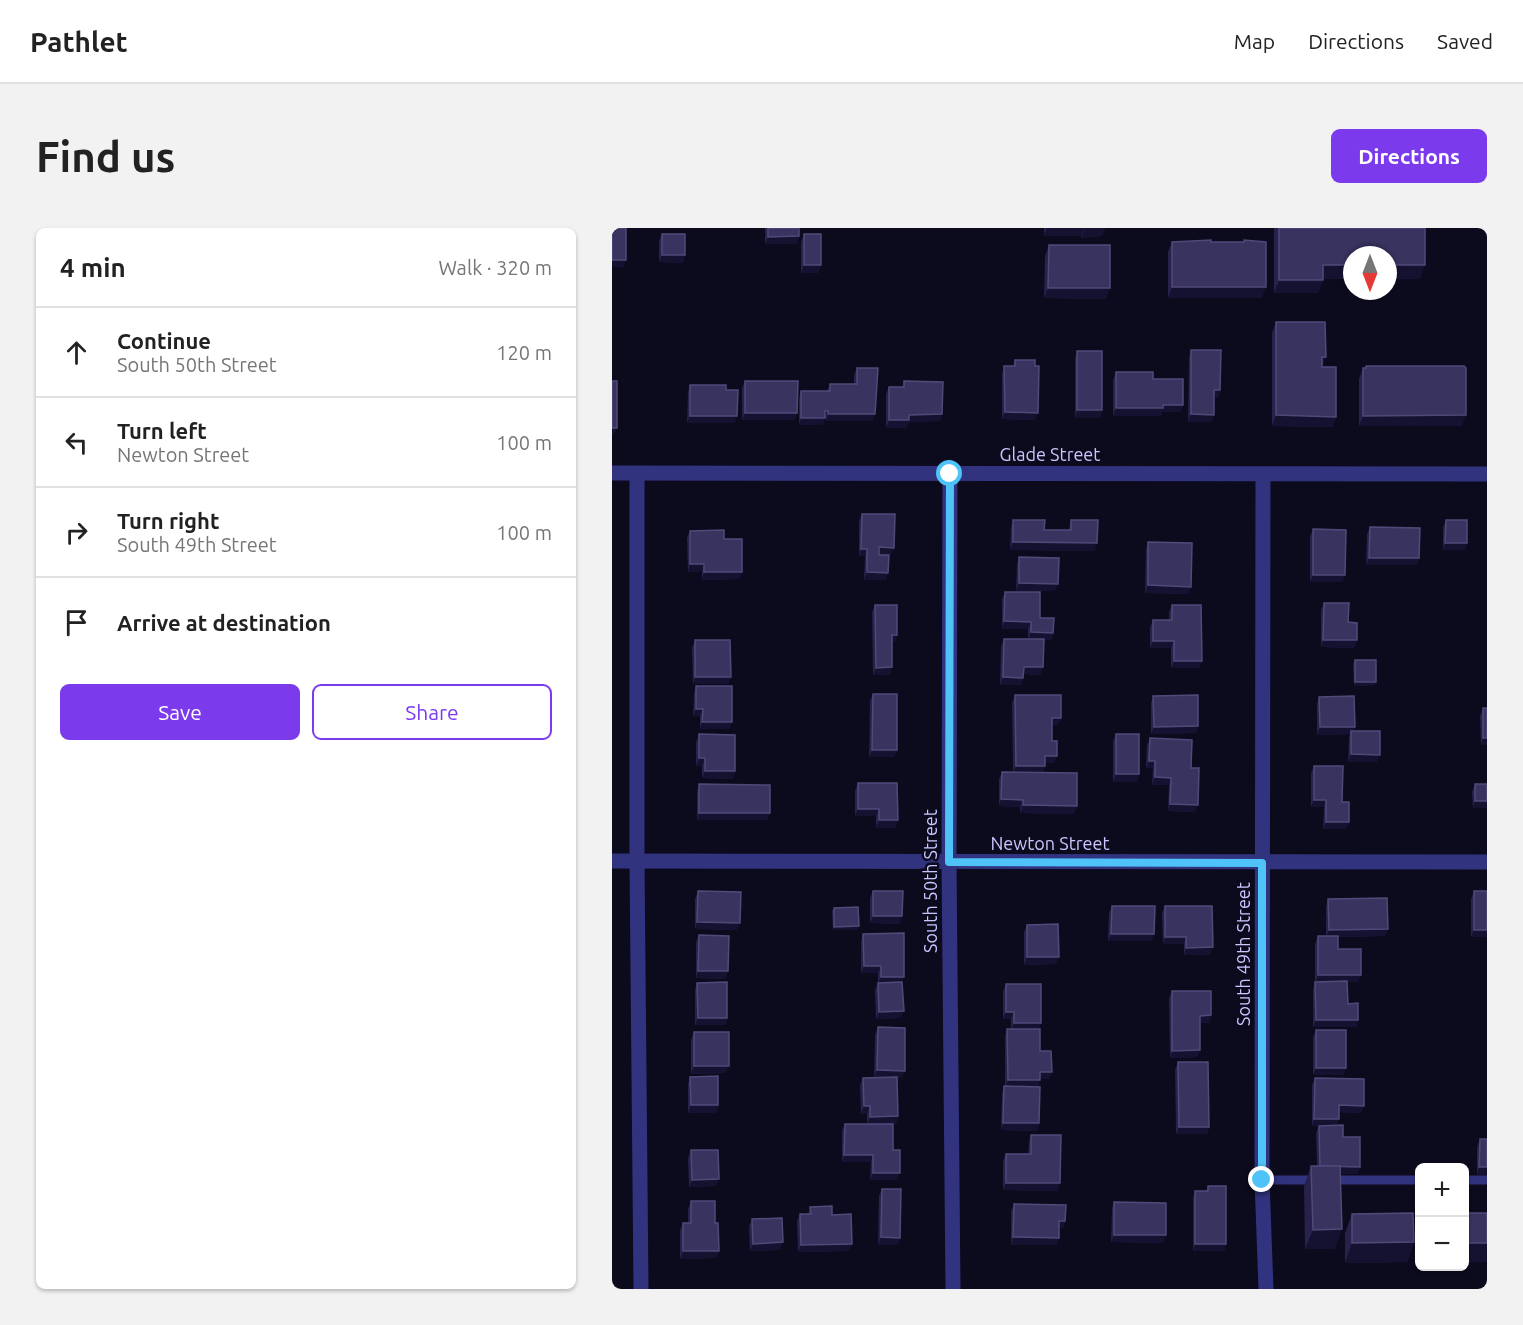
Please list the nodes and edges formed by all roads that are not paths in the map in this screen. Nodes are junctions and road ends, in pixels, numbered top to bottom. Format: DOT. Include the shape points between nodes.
graph roads {
  1 [pos="612,473"];
  2 [pos="637,473"];
  3 [pos="950,474"];
  4 [pos="1263,474"];
  5 [pos="1487,474"];
  6 [pos="612,861"];
  7 [pos="637,861"];
  8 [pos="949,862"];
  9 [pos="1487,862"];
  10 [pos="1262,863"];
  11 [pos="1262,1180"];
  12 [pos="1415,1180"];
  13 [pos="1469,1180"];
  14 [pos="1487,1180"];
  15 [pos="641,1289"];
  16 [pos="953,1289"];
  17 [pos="1266,1289"];
  1 -- 2 [label="street, Glade Street"];
  2 -- 3 [label="street, Glade Street"];
  2 -- 7 [label="street"];
  3 -- 4 [label="street, Glade Street"];
  3 -- 8 [label="street, South 50th Street"];
  4 -- 5 [label="street, Glade Street"];
  4 -- 10 [label="street, South 49th Street"];
  6 -- 7 [label="street, Newton Street"];
  7 -- 8 [label="street, Newton Street"];
  7 -- 15 [label="street"];
  8 -- 10 [label="street, Newton Street"];
  8 -- 16 [label="street, South 50th Street"];
  9 -- 10 [label="street, Newton Street"];
  10 -- 11 [label="street, South 49th Street"];
  11 -- 12 [label="lane"];
  11 -- 17 [label="street, South 49th Street"];
  13 -- 14 [label="lane"];
}
